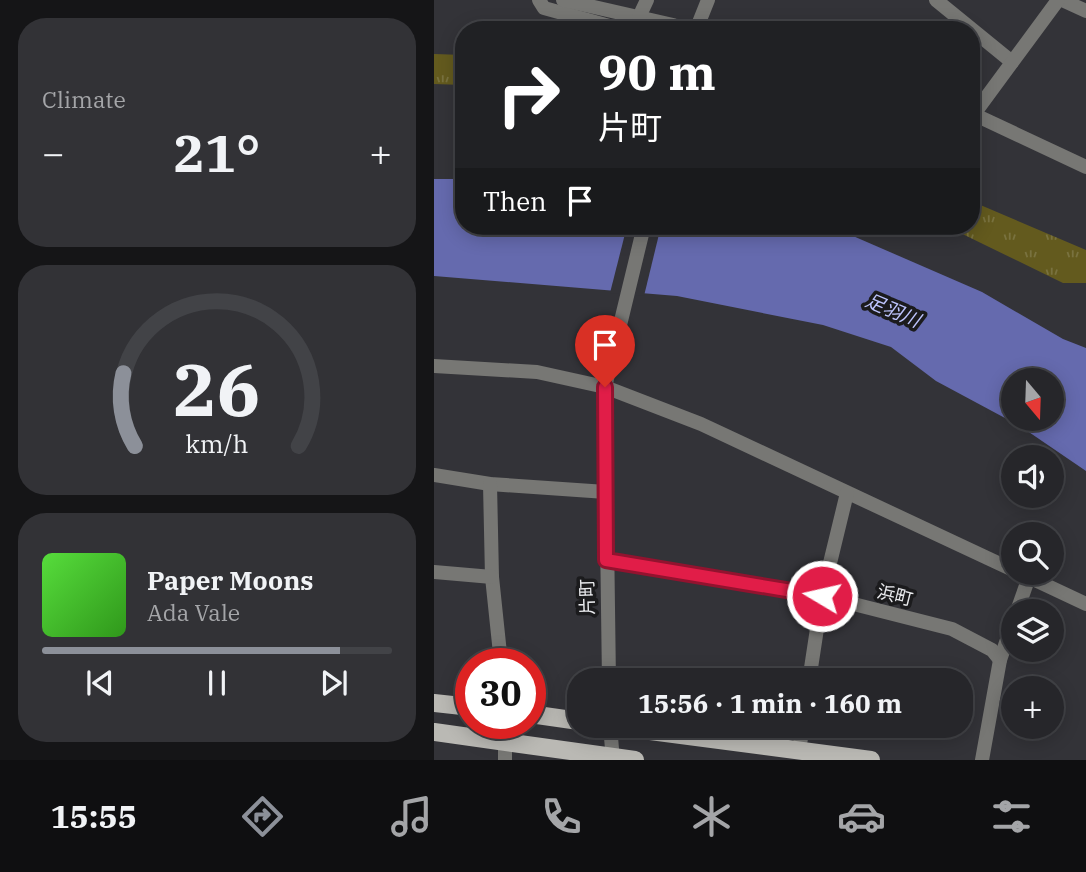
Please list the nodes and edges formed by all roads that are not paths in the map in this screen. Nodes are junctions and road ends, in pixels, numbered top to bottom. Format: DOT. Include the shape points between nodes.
graph roads {
  1 [pos="539,0"];
  2 [pos="563,0"];
  3 [pos="648,0"];
  4 [pos="708,0"];
  5 [pos="936,0"];
  6 [pos="1060,0"];
  7 [pos="1086,11"];
  8 [pos="639,17"];
  9 [pos="591,21"];
  10 [pos="656,21"];
  11 [pos="700,21"];
  12 [pos="962,21"];
  13 [pos="980,36"];
  14 [pos="1012,62"];
  15 [pos="980,104"];
  16 [pos="980,116"];
  17 [pos="1086,167"];
  18 [pos="642,235"];
  19 [pos="434,366"];
  20 [pos="605,387"];
  21 [pos="434,475"];
  22 [pos="489,484"];
  23 [pos="606,492"];
  24 [pos="847,493"];
  25 [pos="606,560"];
  26 [pos="1001,564"];
  27 [pos="434,572"];
  28 [pos="492,577"];
  29 [pos="1046,585"];
  30 [pos="822,596"];
  31 [pos="1086,604"];
  32 [pos="499,648"];
  33 [pos="1001,657"];
  34 [pos="1000,660"];
  35 [pos="609,668"];
  36 [pos="811,668"];
  37 [pos="434,702"];
  38 [pos="455,704"];
  39 [pos="546,716"];
  40 [pos="567,719"];
  41 [pos="434,732"];
  42 [pos="612,738"];
  43 [pos="705,738"];
  44 [pos="801,738"];
  45 [pos="799,750"];
  46 [pos="505,751"];
  47 [pos="613,759"];
  48 [pos="635,760"];
  49 [pos="871,760"];
  50 [pos="982,760"];
  1 -- 9 [label="street" via="544,8"];
  2 -- 8 [label="street"];
  3 -- 8 [label="street"];
  4 -- 11 [label="street"];
  5 -- 12 [label="street"];
  6 -- 7 [label="street"];
  6 -- 14 [label="street"];
  8 -- 10 [label="street"];
  13 -- 14 [label="street"];
  14 -- 15 [label="street"];
  16 -- 17 [label="street"];
  18 -- 20 [label="street, 片町"];
  19 -- 20 [label="street" via="537,372"];
  20 -- 23 [label="street, 片町"];
  20 -- 24 [label="street" via="701,424"];
  21 -- 22 [label="street"];
  22 -- 23 [label="street"];
  22 -- 28 [label="street"];
  23 -- 25 [label="street, 片町"];
  24 -- 26 [label="street"];
  24 -- 30 [label="street"];
  25 -- 30 [label="street, 浜町"];
  25 -- 35 [label="street, 片町"];
  27 -- 28 [label="street"];
  28 -- 32 [label="street"];
  29 -- 31 [label="street"];
  30 -- 34 [label="street, 浜町" via="952,629 992,650"];
  30 -- 36 [label="street"];
  33 -- 34 [label="street"];
  34 -- 50 [label="street"];
  37 -- 38 [label="main road"];
  39 -- 40 [label="main road"];
  41 -- 46 [label="main road"];
  42 -- 47 [label="street"];
  43 -- 45 [label="main road"];
  44 -- 45 [label="street"];
  45 -- 49 [label="main road"];
  46 -- 47 [label="main road"];
  47 -- 48 [label="main road"];
}
